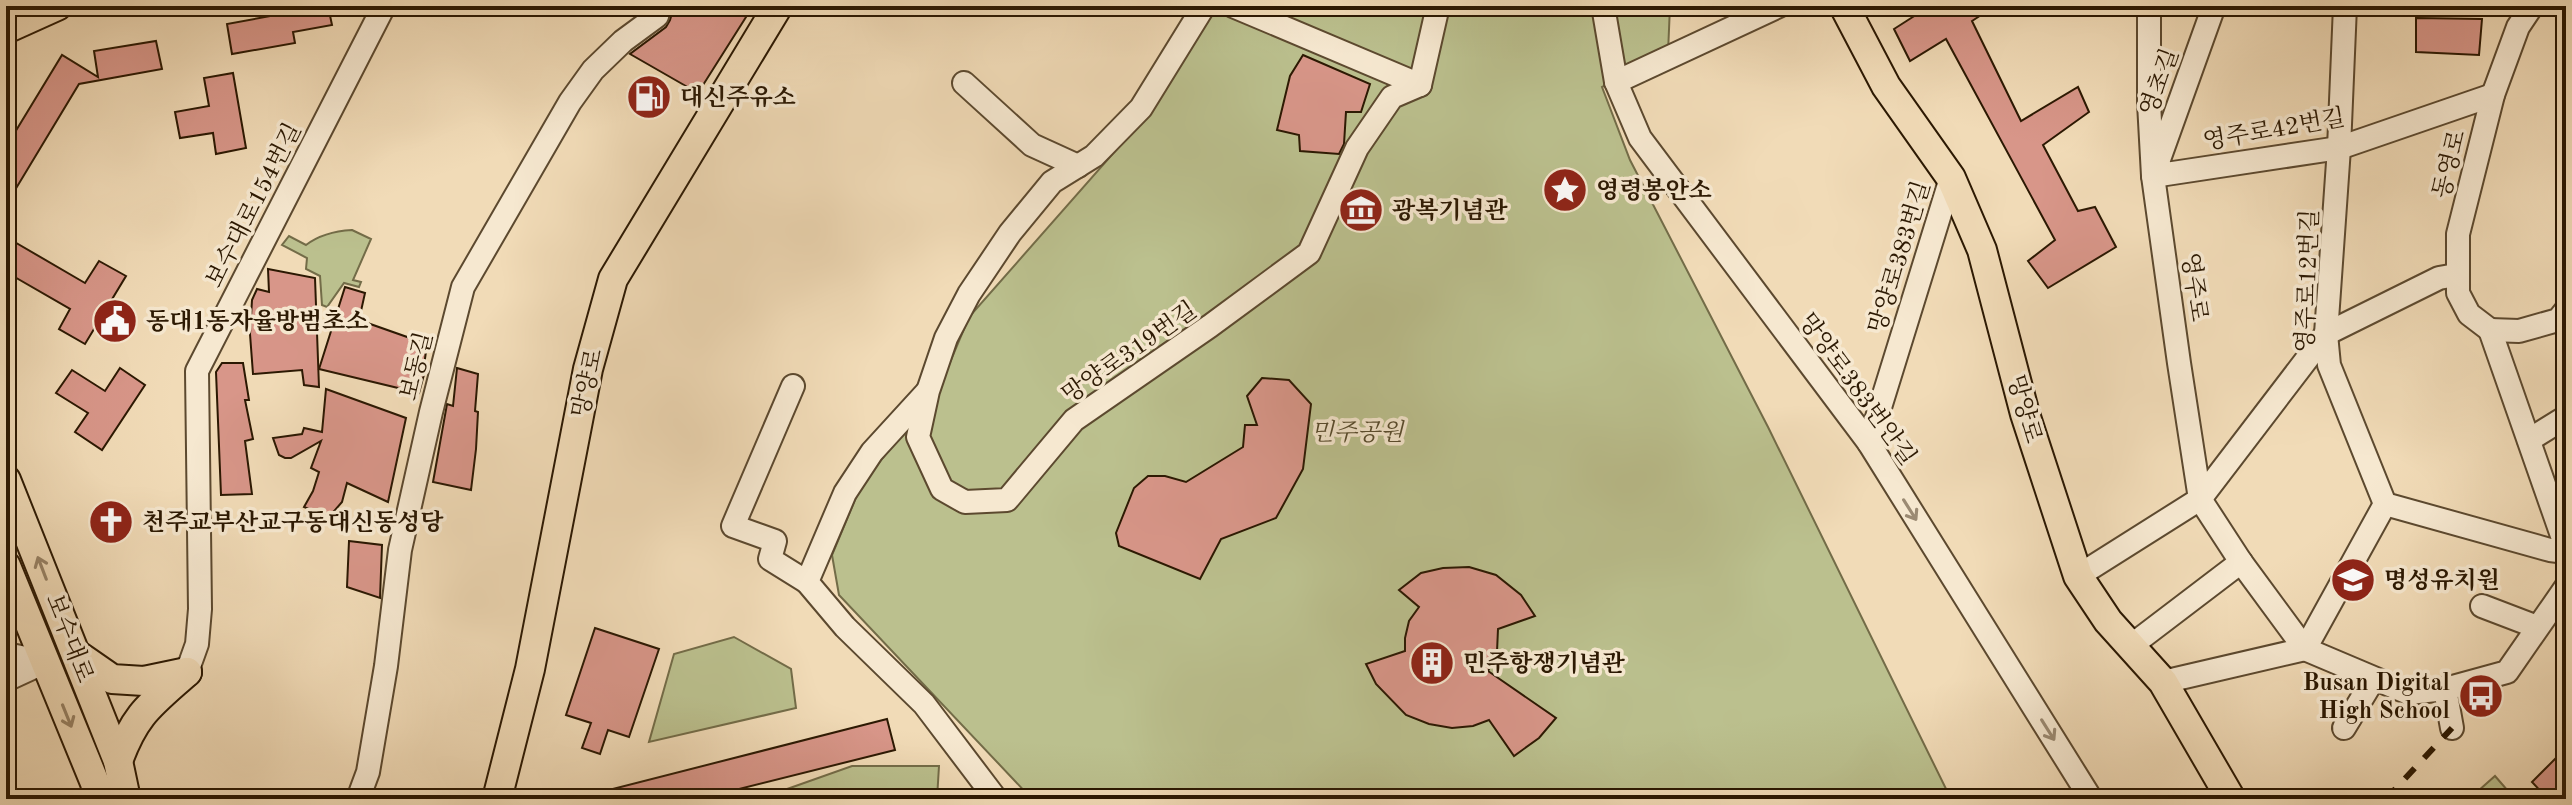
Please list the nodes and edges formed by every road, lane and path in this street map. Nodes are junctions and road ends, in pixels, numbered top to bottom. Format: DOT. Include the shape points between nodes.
graph roads {
  1 [pos="57,6"];
  2 [pos="384,6"];
  3 [pos="660,6"];
  4 [pos="778,6"];
  5 [pos="1204,6"];
  6 [pos="1233,6"];
  7 [pos="1438,6"];
  8 [pos="1603,6"];
  9 [pos="1779,6"];
  10 [pos="1844,6"];
  11 [pos="2149,6"];
  12 [pos="2214,6"];
  13 [pos="2345,6"];
  14 [pos="2505,6"];
  15 [pos="2532,6"];
  16 [pos="2518,27"];
  17 [pos="6,29"];
  18 [pos="1616,82"];
  19 [pos="964,83"];
  20 [pos="1420,85"];
  21 [pos="2493,95"];
  22 [pos="2339,148"];
  23 [pos="1078,166"];
  24 [pos="2153,176"];
  25 [pos="1951,178"];
  26 [pos="2456,275"];
  27 [pos="2566,310"];
  28 [pos="2490,330"];
  29 [pos="2326,334"];
  30 [pos="793,386"];
  31 [pos="928,391"];
  32 [pos="2566,417"];
  33 [pos="2529,440"];
  34 [pos="1869,443"];
  35 [pos="6,480"];
  36 [pos="2200,499"];
  37 [pos="2385,504"];
  38 [pos="2566,549"];
  39 [pos="2241,562"];
  40 [pos="6,566"];
  41 [pos="2078,576"];
  42 [pos="807,582"];
  43 [pos="2566,587"];
  44 [pos="2482,606"];
  45 [pos="2537,627"];
  46 [pos="2132,645"];
  47 [pos="2305,649"];
  48 [pos="6,654"];
  49 [pos="76,654"];
  50 [pos="45,662"];
  51 [pos="187,672"];
  52 [pos="6,680"];
  53 [pos="2373,680"];
  54 [pos="2163,682"];
  55 [pos="2445,689"];
  56 [pos="2344,728"];
  57 [pos="2452,728"];
  58 [pos="118,761"];
  59 [pos="98,799"];
  60 [pos="126,799"];
  61 [pos="358,799"];
  62 [pos="497,799"];
  63 [pos="996,799"];
  64 [pos="2091,799"];
  65 [pos="2231,799"];
  1 -- 17 [label="main road"];
  2 -- 51 [label="street, 보수대로154번길" via="197,371 200,609 197,644"];
  3 -- 61 [label="street, 보동길" via="657,16 593,70 570,102 463,287 400,550 386,666 368,772"];
  4 -- 62 [label="main road, 망양로" via="613,279 588,369 530,669"];
  5 -- 23 [label="street, 망양로319번길" via="1141,108"];
  6 -- 20 [label="street"];
  7 -- 20 [label="street"];
  8 -- 18 [label="street, 망양로383번안길"];
  9 -- 18 [label="street"];
  10 -- 25 [label="main road, 망양로" via="1886,86"];
  11 -- 24 [label="street, 영주로"];
  12 -- 24 [label="street, 영초길"];
  13 -- 22 [label="street, 영주로12번길"];
  14 -- 16 [label="street"];
  15 -- 16 [label="street, 동영로"];
  16 -- 21 [label="street, 동영로"];
  18 -- 34 [label="street, 망양로383번안길" via="1640,138"];
  19 -- 23 [label="street" via="1032,145"];
  20 -- 31 [label="street, 망양로319번길" via="1392,97 1357,148 1309,253 1074,420 1007,500 965,502 942,489 918,437"];
  21 -- 22 [label="street, 영주로42번길"];
  21 -- 26 [label="street, 동영로" via="2458,234"];
  22 -- 24 [label="street, 영주로42번길"];
  22 -- 29 [label="street, 영주로12번길"];
  23 -- 31 [label="street, 망양로319번길" via="1052,182 969,294 946,338"];
  24 -- 36 [label="street, 영주로"];
  25 -- 34 [label="street, 망양로383번길"];
  25 -- 41 [label="main road, 망양로" via="1982,250 2025,414"];
  26 -- 28 [label="street, 동영로" via="2469,314"];
  26 -- 29 [label="street" via="2439,278"];
  27 -- 28 [label="street" via="2558,320 2519,331"];
  28 -- 33 [label="street"];
  29 -- 36 [label="street"];
  29 -- 37 [label="street, 영주로12번길" via="2329,365"];
  30 -- 42 [label="street" via="733,526 775,541 770,559"];
  31 -- 42 [label="street" via="872,452 845,493"];
  32 -- 33 [label="street"];
  33 -- 38 [label="street"];
  34 -- 64 [label="street, 망양로383번안길, one-way"];
  49 -- 35 [label="main road, 보수대로, one-way"];
  36 -- 39 [label="street, 영주로"];
  36 -- 41 [label="street"];
  37 -- 38 [label="street" via="2550,550"];
  37 -- 47 [label="street"];
  39 -- 46 [label="street"];
  39 -- 47 [label="street, 영주로"];
  40 -- 50 [label="main road, 보수대로"];
  41 -- 46 [label="main road, 망양로" via="2108,621"];
  42 -- 63 [label="street" via="924,704"];
  43 -- 45 [label="street, 영주로"];
  44 -- 45 [label="street"];
  45 -- 55 [label="street, 영주로" via="2507,672"];
  46 -- 54 [label="main road, 망양로"];
  47 -- 53 [label="street, 영주로"];
  47 -- 54 [label="street"];
  48 -- 50 [label="street"];
  49 -- 51 [label="main road" via="112,679 144,681"];
  49 -- 58 [label="main road, 보수대로"];
  50 -- 52 [label="street"];
  50 -- 59 [label="main road, 보수대로, one-way"];
  51 -- 58 [label="main road" via="141,713"];
  53 -- 55 [label="street, 영주로" via="2409,693"];
  53 -- 56 [label="street"];
  54 -- 65 [label="main road, 망양로"];
  55 -- 57 [label="street"];
  58 -- 60 [label="main road, 보수대로"];
}
